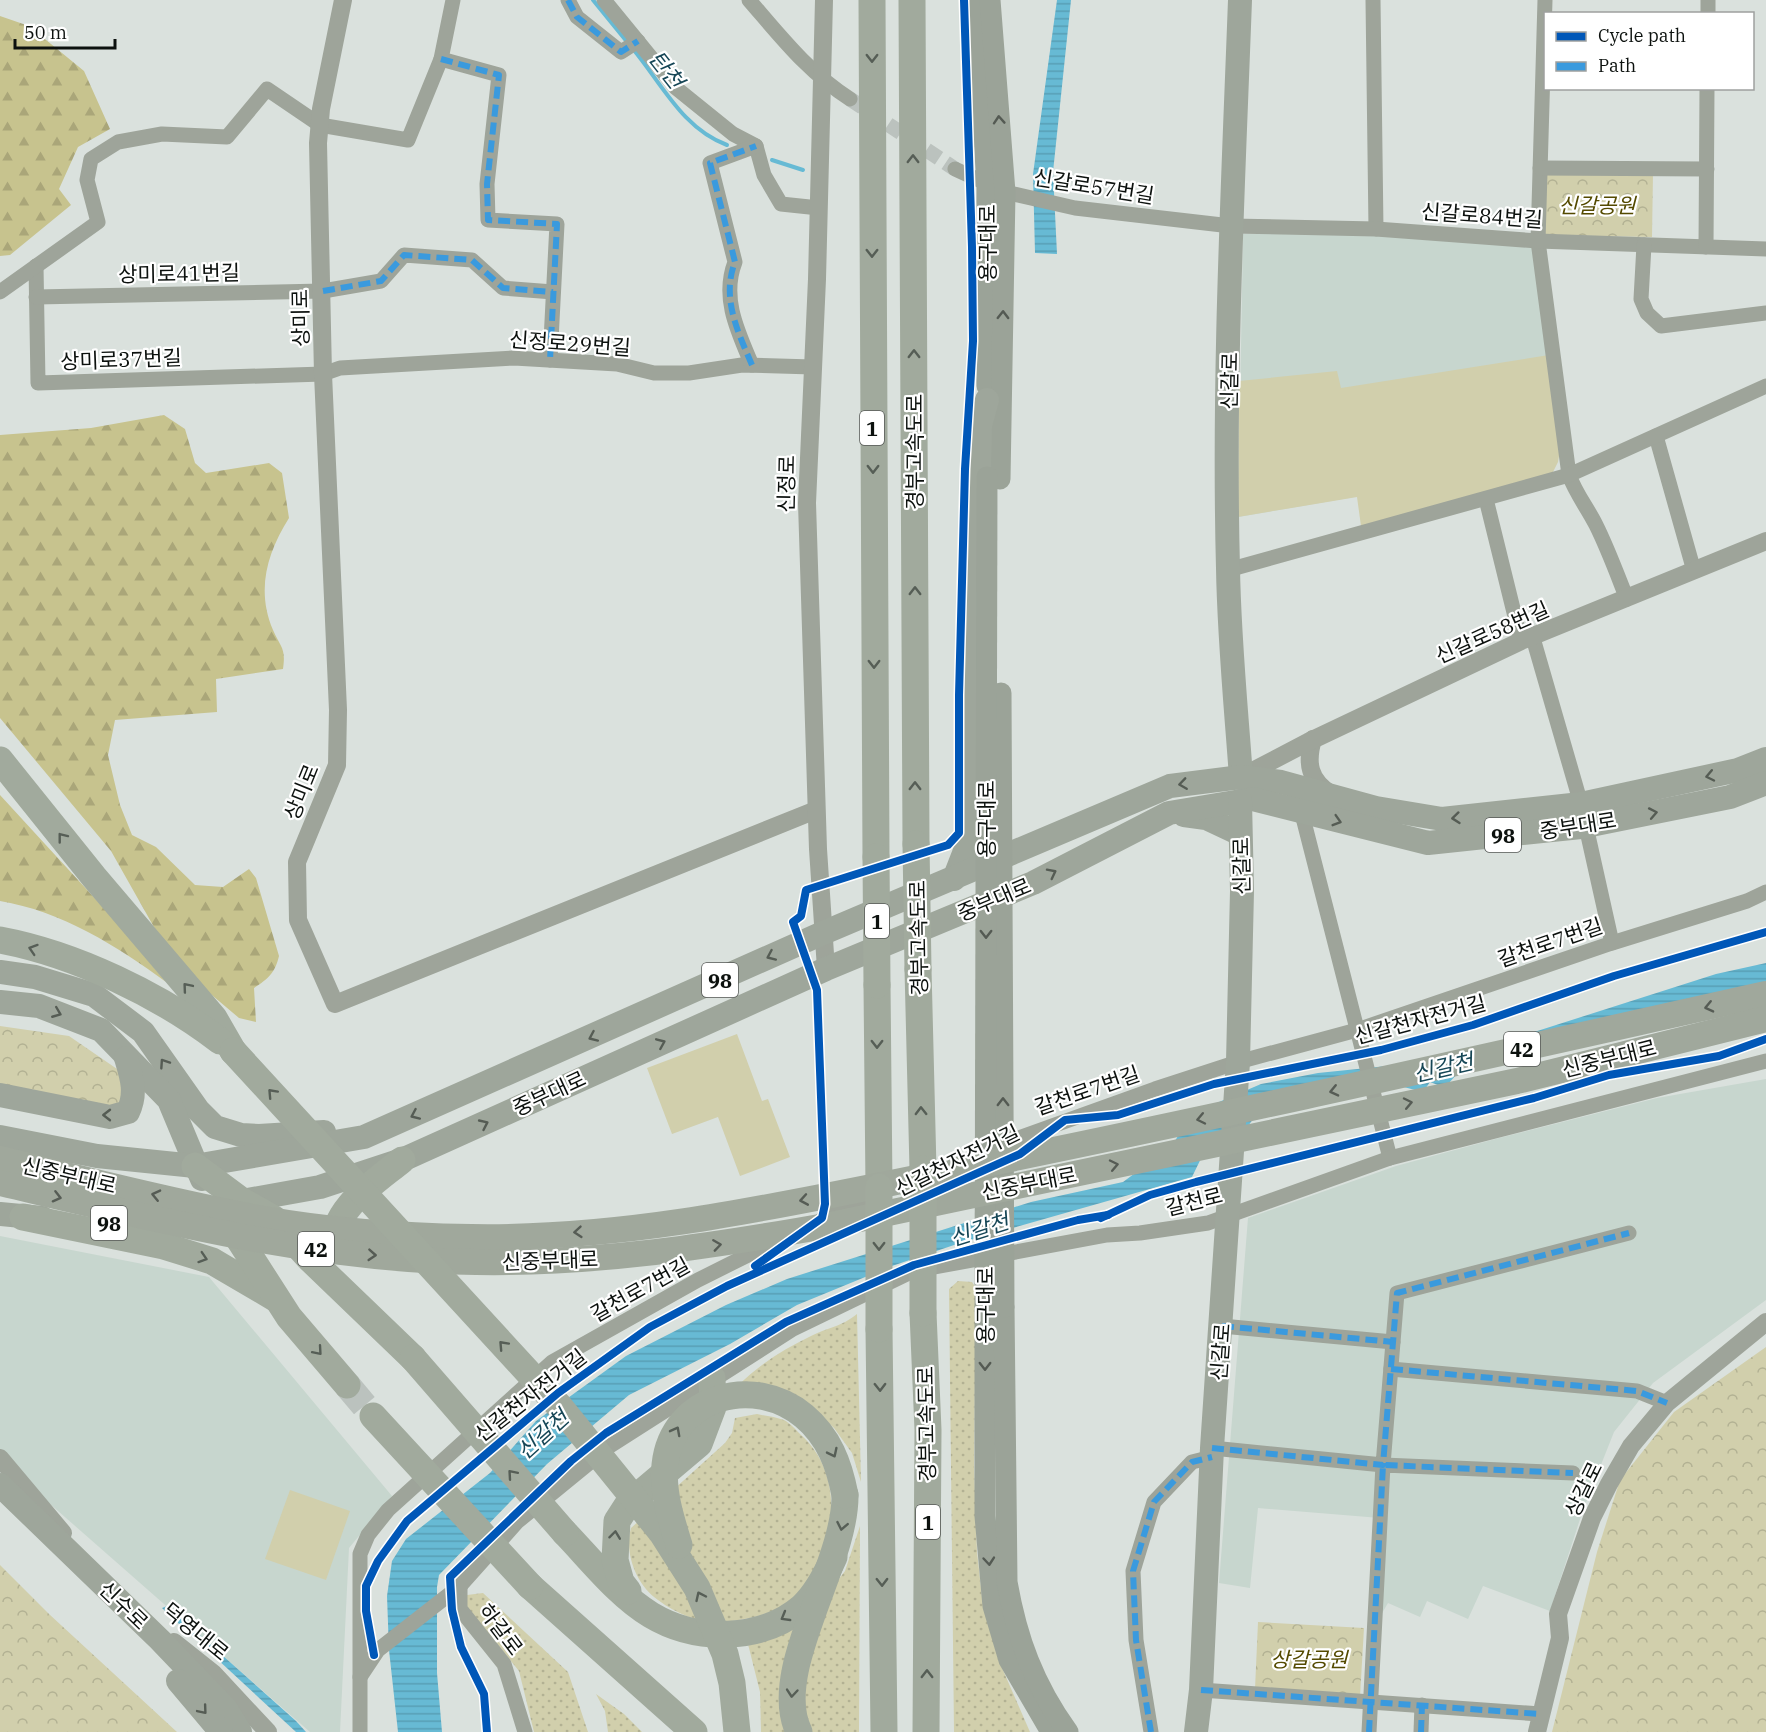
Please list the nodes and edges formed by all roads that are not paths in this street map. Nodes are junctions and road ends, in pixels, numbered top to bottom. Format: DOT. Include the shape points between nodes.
graph roads {
  1 [pos="343,0"];
  2 [pos="453,0"];
  3 [pos="568,0"];
  4 [pos="604,0"];
  5 [pos="748,0"];
  6 [pos="824,0"];
  7 [pos="872,0"];
  8 [pos="912,0"];
  9 [pos="975,0"];
  10 [pos="990,0"];
  11 [pos="1240,0"];
  12 [pos="1373,0"];
  13 [pos="1544,34"];
  14 [pos="638,41"];
  15 [pos="441,59"];
  16 [pos="822,81"];
  17 [pos="1707,90"];
  18 [pos="850,99"];
  19 [pos="320,125"];
  20 [pos="756,146"];
  21 [pos="1540,168"];
  22 [pos="955,169"];
  23 [pos="1707,169"];
  24 [pos="996,188"];
  25 [pos="819,208"];
  26 [pos="1231,226"];
  27 [pos="1376,229"];
  28 [pos="1538,241"];
  29 [pos="1644,244"];
  30 [pos="1706,247"];
  31 [pos="1766,249"];
  32 [pos="36,266"];
  33 [pos="323,291"];
  34 [pos="0,292"];
  35 [pos="553,292"];
  36 [pos="36,297"];
  37 [pos="1766,313"];
  38 [pos="550,360"];
  39 [pos="752,365"];
  40 [pos="813,367"];
  41 [pos="323,374"];
  42 [pos="1766,386"];
  43 [pos="987,400"];
  44 [pos="1656,436"];
  45 [pos="1569,476"];
  46 [pos="993,478"];
  47 [pos="1486,499"];
  48 [pos="1766,541"];
  49 [pos="1228,570"];
  50 [pos="1694,571"];
  51 [pos="1627,599"];
  52 [pos="1527,640"];
  53 [pos="1313,739"];
  54 [pos="1766,759"];
  55 [pos="0,760"];
  56 [pos="1241,777"];
  57 [pos="1766,783"];
  58 [pos="1338,798"];
  59 [pos="1240,801"];
  60 [pos="816,810"];
  61 [pos="1301,810"];
  62 [pos="1169,813"];
  63 [pos="1584,815"];
  64 [pos="1240,834"];
  65 [pos="954,879"];
  66 [pos="1766,892"];
  67 [pos="823,933"];
  68 [pos="0,940"];
  69 [pos="1612,943"];
  70 [pos="826,969"];
  71 [pos="0,972"];
  72 [pos="1766,994"];
  73 [pos="0,1002"];
  74 [pos="1766,1019"];
  75 [pos="1357,1030"];
  76 [pos="233,1051"];
  77 [pos="126,1056"];
  78 [pos="1766,1061"];
  79 [pos="1237,1068"];
  80 [pos="0,1095"];
  81 [pos="389,1127"];
  82 [pos="0,1137"];
  83 [pos="1389,1151"];
  84 [pos="97,1156"];
  85 [pos="0,1159"];
  86 [pos="402,1160"];
  87 [pos="195,1166"];
  88 [pos="0,1183"];
  89 [pos="230,1204"];
  90 [pos="1229,1209"];
  91 [pos="7,1215"];
  92 [pos="1629,1233"];
  93 [pos="275,1298"];
  94 [pos="995,1307"];
  95 [pos="1766,1322"];
  96 [pos="1222,1326"];
  97 [pos="1393,1342"];
  98 [pos="413,1358"];
  99 [pos="1391,1369"];
  100 [pos="1005,1371"];
  101 [pos="712,1378"];
  102 [pos="347,1385"];
  103 [pos="1667,1403"];
  104 [pos="373,1416"];
  105 [pos="1212,1452"];
  106 [pos="0,1458"];
  107 [pos="1383,1465"];
  108 [pos="1573,1473"];
  109 [pos="0,1485"];
  110 [pos="0,1504"];
  111 [pos="834,1557"];
  112 [pos="687,1569"];
  113 [pos="460,1586"];
  114 [pos="530,1586"];
  115 [pos="639,1607"];
  116 [pos="360,1677"];
  117 [pos="1201,1690"];
  118 [pos="1370,1703"];
  119 [pos="1422,1705"];
  120 [pos="1539,1723"];
  121 [pos="222,1732"];
  122 [pos="240,1732"];
  123 [pos="268,1732"];
  124 [pos="360,1732"];
  125 [pos="525,1732"];
  126 [pos="666,1732"];
  127 [pos="694,1732"];
  128 [pos="737,1732"];
  129 [pos="799,1732"];
  130 [pos="884,1732"];
  131 [pos="926,1732"];
  132 [pos="1051,1732"];
  133 [pos="1068,1732"];
  134 [pos="1084,1732"];
  135 [pos="1151,1732"];
  136 [pos="1196,1732"];
  137 [pos="1369,1732"];
  138 [pos="1421,1732"];
  1 -- 19 [label="street, 상미로"];
  2 -- 15 [label="street"];
  3 -- 14 [label="street" via="577,16 621,52"];
  4 -- 14 [label="street"];
  5 -- 16 [label="street"];
  6 -- 16 [label="street, 신정로"];
  7 -- 130 [label="highway, 경부고속도로 / 1, one-way, bridge"];
  131 -- 8 [label="highway, 경부고속도로 / 1, one-way, bridge" via="927,1430 916,844"];
  9 -- 24 [label="main road, 용구대로"];
  24 -- 10 [label="main road, 용구대로, one-way"];
  11 -- 26 [label="main road, 신갈로"];
  12 -- 27 [label="street"];
  13 -- 21 [label="street"];
  14 -- 20 [label="street" via="676,88 733,134"];
  15 -- 19 [label="street" via="408,140"];
  15 -- 35 [label="street" via="499,75 487,184 488,220 557,224"];
  16 -- 18 [label="street"];
  16 -- 25 [label="street, 신정로"];
  17 -- 23 [label="street"];
  19 -- 32 [label="street" via="267,89 227,137 162,134 118,142 92,159 87,180 98,222"];
  19 -- 33 [label="street, 상미로"];
  20 -- 25 [label="street" via="764,175 781,204"];
  20 -- 39 [label="street" via="710,163 735,262 729,276 732,318"];
  21 -- 23 [label="street"];
  21 -- 28 [label="street"];
  22 -- 24 [label="street, 신갈로57번길"];
  23 -- 30 [label="street"];
  24 -- 26 [label="street, 신갈로57번길" via="1064,205"];
  24 -- 43 [label="main road, 용구대로"];
  46 -- 24 [label="main road, 용구대로, one-way"];
  25 -- 40 [label="street, 신정로"];
  26 -- 27 [label="street, 신갈로84번길"];
  26 -- 49 [label="main road, 신갈로"];
  27 -- 28 [label="street, 신갈로84번길"];
  28 -- 29 [label="street, 신갈로84번길"];
  28 -- 45 [label="street"];
  29 -- 30 [label="street, 신갈로84번길"];
  29 -- 37 [label="street" via="1641,299 1647,314 1661,326"];
  30 -- 31 [label="street, 신갈로84번길"];
  32 -- 34 [label="street"];
  32 -- 36 [label="street, 상미로37번길"];
  33 -- 35 [label="street, 상미로41번길" via="381,281 404,255 472,260 503,288"];
  33 -- 36 [label="street, 상미로41번길"];
  33 -- 41 [label="street, 상미로"];
  35 -- 38 [label="street"];
  36 -- 41 [label="street, 상미로37번길" via="38,383"];
  38 -- 39 [label="street, 신정로29번길" via="617,364 654,373"];
  38 -- 41 [label="street, 신정로29번길" via="514,358 340,368"];
  39 -- 40 [label="street, 신정로29번길"];
  40 -- 60 [label="street, 신정로" via="807,503"];
  41 -- 60 [label="street, 상미로" via="337,765 297,862 297,912 335,1004"];
  42 -- 44 [label="street"];
  43 -- 46 [label="main road, 용구대로"];
  43 -- 65 [label="main road" via="980,426 972,823"];
  44 -- 45 [label="street"];
  44 -- 50 [label="street"];
  45 -- 47 [label="street"];
  45 -- 51 [label="street" via="1597,527"];
  46 -- 94 [label="main road, 용구대로, bridge"];
  47 -- 49 [label="street"];
  47 -- 52 [label="street"];
  48 -- 50 [label="street, 신갈로58번길"];
  49 -- 56 [label="main road, 신갈로"];
  50 -- 51 [label="street, 신갈로58번길"];
  51 -- 52 [label="street, 신갈로58번길"];
  52 -- 53 [label="street, 신갈로58번길"];
  52 -- 63 [label="street"];
  53 -- 56 [label="street, 신갈로58번길"];
  53 -- 58 [label="street" via="1310,773"];
  54 -- 63 [label="main road, 중부대로 / 98, one-way"];
  76 -- 55 [label="highway, one-way" via="214,1018"];
  56 -- 58 [label="main road, 중부대로 / 98" via="1281,782"];
  56 -- 59 [label="street, 신갈로"];
  56 -- 65 [label="main road, 중부대로 / 98, one-way" via="1170,786"];
  63 -- 57 [label="main road, 중부대로 / 98, one-way" via="1730,797"];
  63 -- 58 [label="main road, 중부대로 / 98, one-way" via="1442,819"];
  59 -- 61 [label="main road, 중부대로 / 98" via="1253,799"];
  59 -- 62 [label="main road, 중부대로 / 98"];
  59 -- 64 [label="main road, 신갈로"];
  60 -- 67 [label="street, 신정로"];
  61 -- 63 [label="main road, 중부대로 / 98, one-way" via="1428,843"];
  61 -- 75 [label="street"];
  62 -- 64 [label="main road" via="1206,818"];
  70 -- 62 [label="main road, 중부대로 / 98, one-way" via="1040,879"];
  63 -- 69 [label="street"];
  64 -- 79 [label="main road, 신갈로"];
  65 -- 67 [label="main road, 중부대로 / 98"];
  66 -- 69 [label="street, 갈천로7번길"];
  67 -- 70 [label="street, 신정로"];
  67 -- 81 [label="main road, 중부대로 / 98, one-way"];
  76 -- 68 [label="highway, one-way" via="199,1025 143,992 85,966"];
  69 -- 75 [label="street, 갈천로7번길"];
  86 -- 70 [label="main road, 중부대로 / 98, one-way"];
  81 -- 71 [label="main road, one-way" via="259,1136 241,1136 215,1127 198,1110 143,1032 94,995 35,977"];
  72 -- 85 [label="highway, 신중부대로 / 42, one-way, bridge" via="1064,1148 807,1199 615,1229 472,1237 266,1220"];
  73 -- 77 [label="main road, one-way" via="39,1006 100,1030"];
  88 -- 74 [label="highway, 신중부대로 / 42, one-way, bridge" via="176,1226 272,1244 366,1255 475,1262 638,1256 831,1225 1517,1081"];
  75 -- 79 [label="street, 갈천로7번길"];
  75 -- 83 [label="street, bridge"];
  112 -- 76 [label="highway, one-way, bridge" via="560,1407"];
  77 -- 80 [label="main road, one-way" via="135,1089 128,1112 110,1117"];
  77 -- 87 [label="main road" via="169,1100"];
  78 -- 83 [label="street, 갈천로"];
  79 -- 90 [label="main road, 신갈로, bridge"];
  79 -- 116 [label="street, 갈천로7번길" via="1034,1131 828,1215 698,1280 552,1362 388,1510 368,1534 359,1569"];
  81 -- 87 [label="main road, 중부대로 / 98" via="345,1143"];
  82 -- 84 [label="main road, 중부대로 / 98"];
  83 -- 90 [label="street, 갈천로"];
  84 -- 85 [label="main road" via="53,1154"];
  84 -- 87 [label="main road, 중부대로 / 98"];
  86 -- 89 [label="main road, 중부대로 / 98" via="320,1187"];
  86 -- 98 [label="highway" via="344,1212 332,1234 332,1249 336,1263"];
  87 -- 89 [label="highway"];
  89 -- 91 [label="main road, 중부대로 / 98" via="108,1223"];
  89 -- 93 [label="highway"];
  89 -- 98 [label="highway" via="274,1219"];
  90 -- 96 [label="main road, 신갈로"];
  90 -- 101 [label="street, 갈천로" via="1185,1228 1107,1235 913,1271 793,1329"];
  91 -- 93 [label="highway, one-way" via="164,1246 213,1261"];
  92 -- 97 [label="street" via="1397,1293"];
  93 -- 102 [label="highway, one-way"];
  94 -- 100 [label="main road, 용구대로"];
  94 -- 132 [label="main road, 용구대로, one-way" via="985,1516 993,1606 1009,1660"];
  95 -- 103 [label="street, 상갈로"];
  96 -- 97 [label="street"];
  96 -- 105 [label="main road, 신갈로"];
  97 -- 99 [label="street"];
  115 -- 98 [label="highway, one-way, bridge" via="565,1533"];
  99 -- 103 [label="street" via="1637,1391"];
  99 -- 107 [label="street"];
  100 -- 133 [label="main road, 용구대로" via="1005,1543 1014,1623 1035,1679"];
  100 -- 134 [label="main road" via="1022,1616 1046,1676"];
  101 -- 113 [label="street, 갈천로" via="610,1446 517,1522"];
  115 -- 101 [label="highway, one-way" via="617,1572 617,1521 628,1504 699,1444 713,1407"];
  103 -- 120 [label="street, 상갈로" via="1630,1446 1592,1518 1558,1614 1560,1638"];
  104 -- 114 [label="highway, bridge"];
  105 -- 107 [label="street"];
  105 -- 117 [label="main road, 신갈로"];
  105 -- 135 [label="street" via="1192,1462 1154,1502 1133,1572 1136,1640"];
  106 -- 123 [label="street, 덕영대로" via="116,1597 213,1673"];
  107 -- 108 [label="street"];
  107 -- 118 [label="street"];
  109 -- 122 [label="main road, 신수로" via="160,1640 226,1709"];
  110 -- 121 [label="main road, 신수로, one-way" via="165,1665"];
  112 -- 111 [label="highway, one-way, bridge" via="667,1503 668,1450 681,1421 707,1401 721,1397 753,1395 789,1405 818,1430 839,1467 845,1495 844,1521"];
  111 -- 115 [label="highway, one-way" via="802,1606 785,1618 746,1632 724,1635 686,1629"];
  111 -- 129 [label="highway, one-way" via="804,1640 791,1691 791,1709"];
  128 -- 112 [label="highway, one-way, bridge" via="725,1654"];
  113 -- 116 [label="street, 갈천로" via="378,1650"];
  113 -- 125 [label="street, 하갈로" via="460,1609 504,1664"];
  114 -- 126 [label="highway"];
  114 -- 127 [label="highway"];
  116 -- 124 [label="street"];
  117 -- 118 [label="street"];
  117 -- 136 [label="main road, 신갈로"];
  118 -- 119 [label="street"];
  118 -- 137 [label="street"];
  119 -- 120 [label="street"];
  119 -- 138 [label="street"];
}
